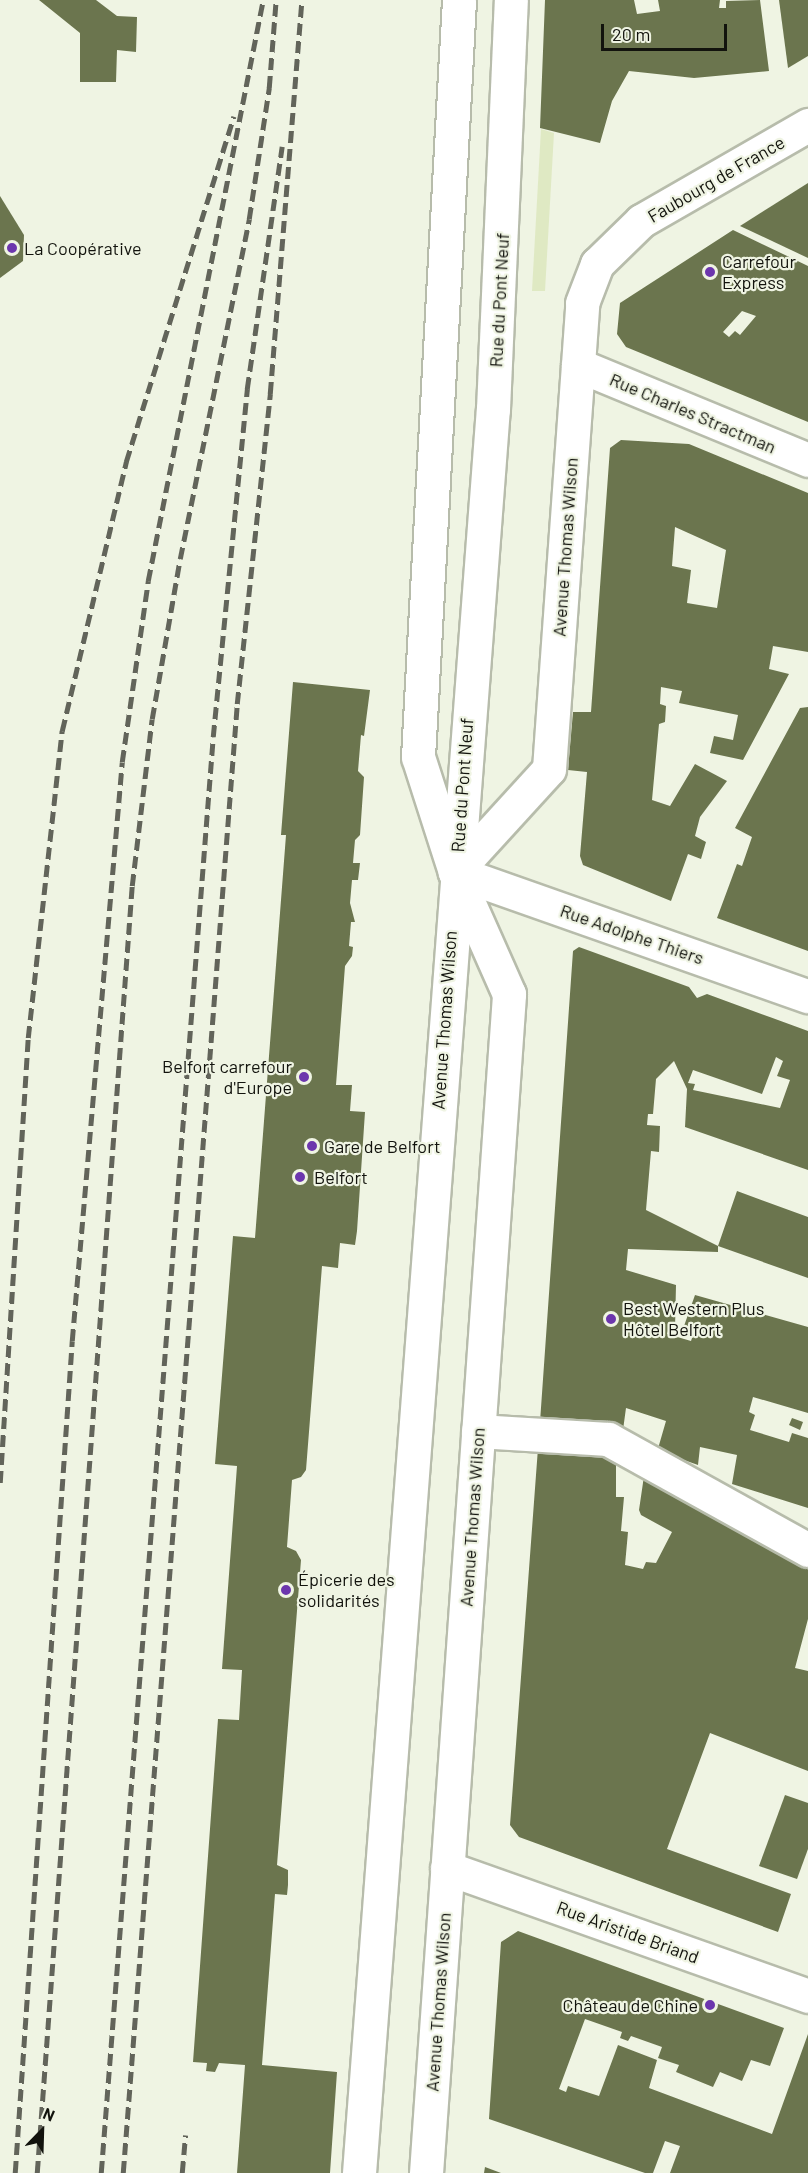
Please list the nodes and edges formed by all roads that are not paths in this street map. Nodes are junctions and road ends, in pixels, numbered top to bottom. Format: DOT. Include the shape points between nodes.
graph roads {
  1 [pos="459,0"];
  2 [pos="512,0"];
  3 [pos="808,125"];
  4 [pos="578,365"];
  5 [pos="808,460"];
  6 [pos="455,872"];
  7 [pos="808,996"];
  8 [pos="478,1431"];
  9 [pos="808,1550"];
  10 [pos="447,1868"];
  11 [pos="808,1996"];
  12 [pos="359,2173"];
  13 [pos="426,2173"];
  1 -- 6 [label="street, Rue du Pont Neuf" via="418,757"];
  2 -- 6 [label="street, Rue du Pont Neuf" via="494,398"];
  3 -- 4 [label="street, Faubourg de France" via="641,221 597,264 582,303"];
  4 -- 5 [label="street, Rue Charles Stractman"];
  4 -- 6 [label="street, Avenue Thomas Wilson" via="549,769"];
  6 -- 7 [label="street, Rue Adolphe Thiers"];
  6 -- 8 [label="street, Avenue Thomas Wilson" via="509,994"];
  6 -- 12 [label="street, Avenue Thomas Wilson"];
  8 -- 9 [label="street" via="608,1439"];
  8 -- 10 [label="street, Avenue Thomas Wilson"];
  10 -- 11 [label="street, Rue Aristide Briand"];
  10 -- 13 [label="street, Avenue Thomas Wilson"];
}
